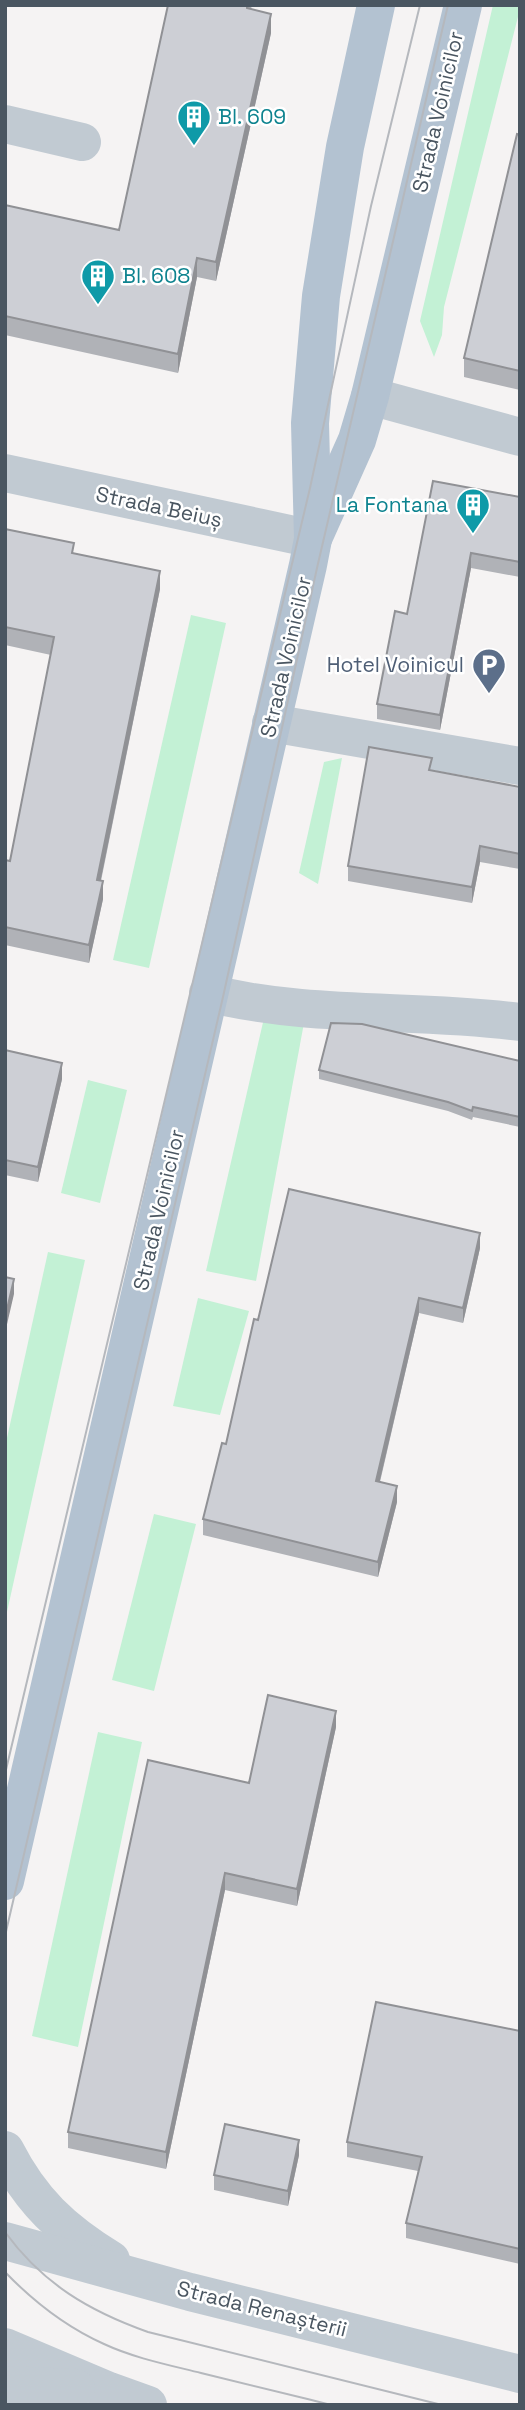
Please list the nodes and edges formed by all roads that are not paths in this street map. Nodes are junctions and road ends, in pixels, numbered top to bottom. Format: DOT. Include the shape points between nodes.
graph roads {
  1 [pos="376,5"];
  2 [pos="464,5"];
  3 [pos="5,124"];
  4 [pos="82,142"];
  5 [pos="370,396"];
  6 [pos="520,437"];
  7 [pos="5,473"];
  8 [pos="313,539"];
  9 [pos="271,723"];
  10 [pos="520,766"];
  11 [pos="208,993"];
  12 [pos="520,1023"];
  13 [pos="5,1881"];
  14 [pos="5,2150"];
  15 [pos="5,2241"];
  16 [pos="150,2280"];
  17 [pos="5,2347"];
  18 [pos="520,2374"];
  19 [pos="5,2385"];
  20 [pos="109,2391"];
  21 [pos="148,2405"];
  1 -- 8 [label="main road, Strada Voinicilor" via="345,147 321,296 310,423"];
  2 -- 5 [label="main road, Strada Voinicilor"];
  3 -- 4 [label="street"];
  5 -- 6 [label="street"];
  5 -- 8 [label="main road, Strada Voinicilor" via="357,440"];
  7 -- 8 [label="street, Strada Beiuș"];
  8 -- 9 [label="main road, Strada Voinicilor"];
  9 -- 10 [label="street"];
  9 -- 11 [label="main road, Strada Voinicilor"];
  11 -- 12 [label="street" via="300,1009 472,1016"];
  11 -- 13 [label="main road, Strada Voinicilor"];
  14 -- 16 [label="street" via="18,2175 52,2217 77,2238"];
  15 -- 16 [label="street, Strada Renașterii"];
  16 -- 18 [label="street, Strada Renașterii"];
  17 -- 20 [label="street"];
  19 -- 20 [label="street"];
  20 -- 21 [label="street"];
}
